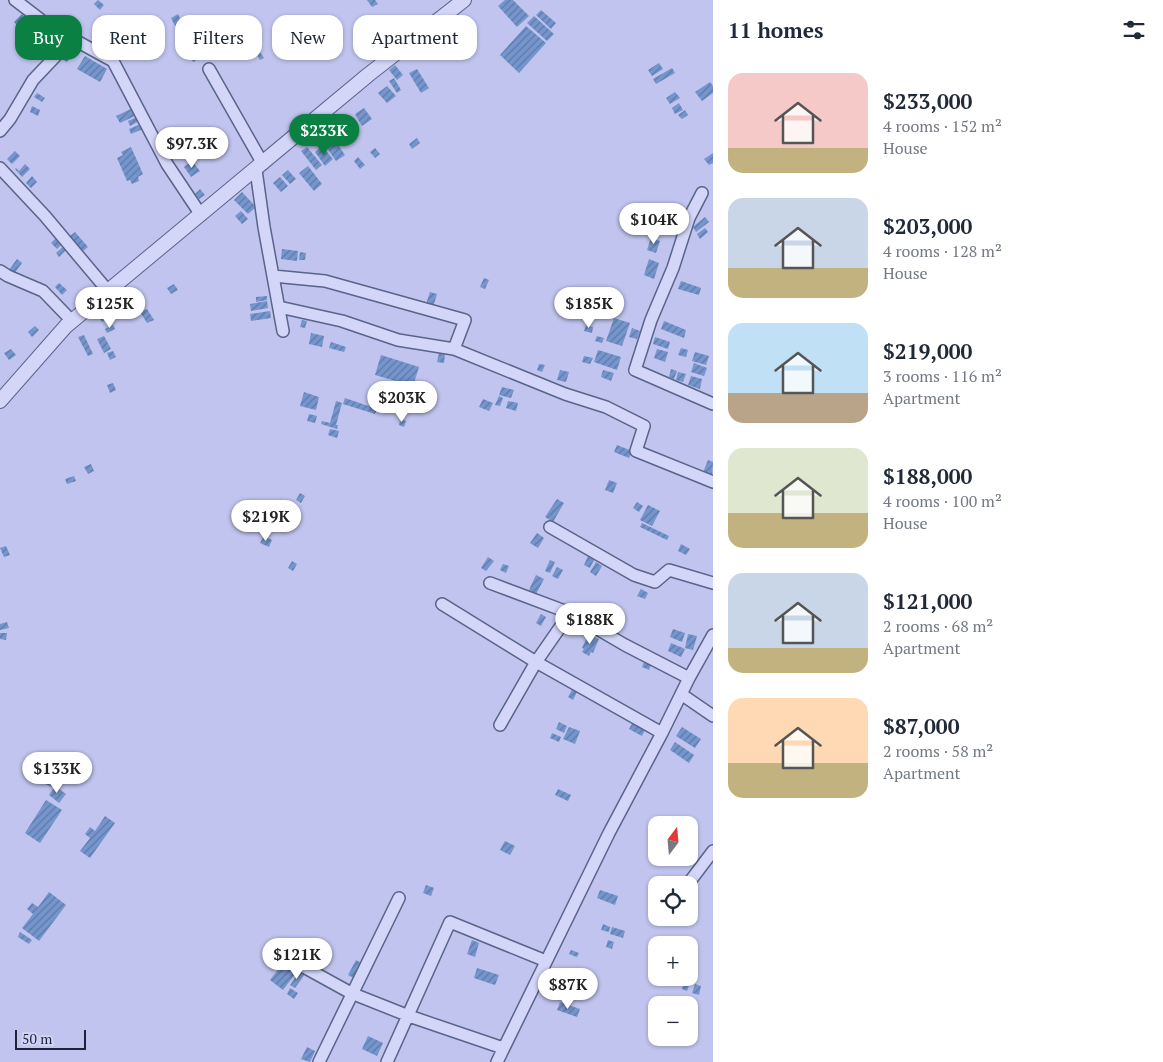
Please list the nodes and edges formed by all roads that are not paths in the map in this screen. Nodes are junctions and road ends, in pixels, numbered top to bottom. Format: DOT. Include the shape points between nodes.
graph roads {
  1 [pos="15,0"];
  2 [pos="464,0"];
  3 [pos="35,15"];
  4 [pos="82,45"];
  5 [pos="52,60"];
  6 [pos="209,70"];
  7 [pos="0,131"];
  8 [pos="259,167"];
  9 [pos="0,168"];
  10 [pos="702,193"];
  11 [pos="201,215"];
  12 [pos="0,271"];
  13 [pos="273,276"];
  14 [pos="108,291"];
  15 [pos="279,307"];
  16 [pos="72,321"];
  17 [pos="283,331"];
  18 [pos="454,350"];
  19 [pos="0,401"];
  20 [pos="713,404"];
  21 [pos="713,482"];
  22 [pos="550,527"];
  23 [pos="490,583"];
  24 [pos="713,583"];
  25 [pos="442,604"];
  26 [pos="570,613"];
  27 [pos="713,635"];
  28 [pos="536,662"];
  29 [pos="689,678"];
  30 [pos="681,694"];
  31 [pos="713,716"];
  32 [pos="500,724"];
  33 [pos="662,732"];
  34 [pos="713,851"];
  35 [pos="694,876"];
  36 [pos="399,898"];
  37 [pos="546,961"];
  38 [pos="302,966"];
  39 [pos="351,993"];
  40 [pos="409,1016"];
  41 [pos="503,1048"];
  42 [pos="319,1062"];
  43 [pos="388,1062"];
  44 [pos="497,1062"];
  1 -- 3 [label="street"];
  2 -- 8 [label="street"];
  4 -- 11 [label="street" via="113,61 167,164"];
  5 -- 7 [label="street" via="33,80"];
  6 -- 8 [label="street"];
  8 -- 11 [label="street"];
  8 -- 13 [label="street" via="264,227"];
  9 -- 14 [label="street"];
  10 -- 20 [label="street" via="689,218 635,370"];
  11 -- 14 [label="street"];
  12 -- 16 [label="street" via="43,291"];
  13 -- 15 [label="street"];
  13 -- 18 [label="street" via="325,281 465,320"];
  14 -- 16 [label="street"];
  15 -- 17 [label="street"];
  15 -- 18 [label="street" via="342,321 398,340"];
  16 -- 19 [label="street"];
  18 -- 21 [label="street" via="606,407 644,426 636,451"];
  22 -- 24 [label="street" via="634,575 655,582 669,570"];
  23 -- 26 [label="street"];
  25 -- 28 [label="street"];
  26 -- 28 [label="street"];
  26 -- 29 [label="street"];
  27 -- 29 [label="street"];
  28 -- 32 [label="street"];
  28 -- 33 [label="street"];
  29 -- 30 [label="street"];
  30 -- 31 [label="street"];
  30 -- 33 [label="street"];
  33 -- 37 [label="street"];
  34 -- 35 [label="street"];
  36 -- 39 [label="street"];
  37 -- 40 [label="street" via="450,922"];
  37 -- 41 [label="street"];
  38 -- 39 [label="street"];
  39 -- 40 [label="street"];
  39 -- 42 [label="street"];
  40 -- 41 [label="street"];
  40 -- 43 [label="street"];
  41 -- 44 [label="street"];
}
